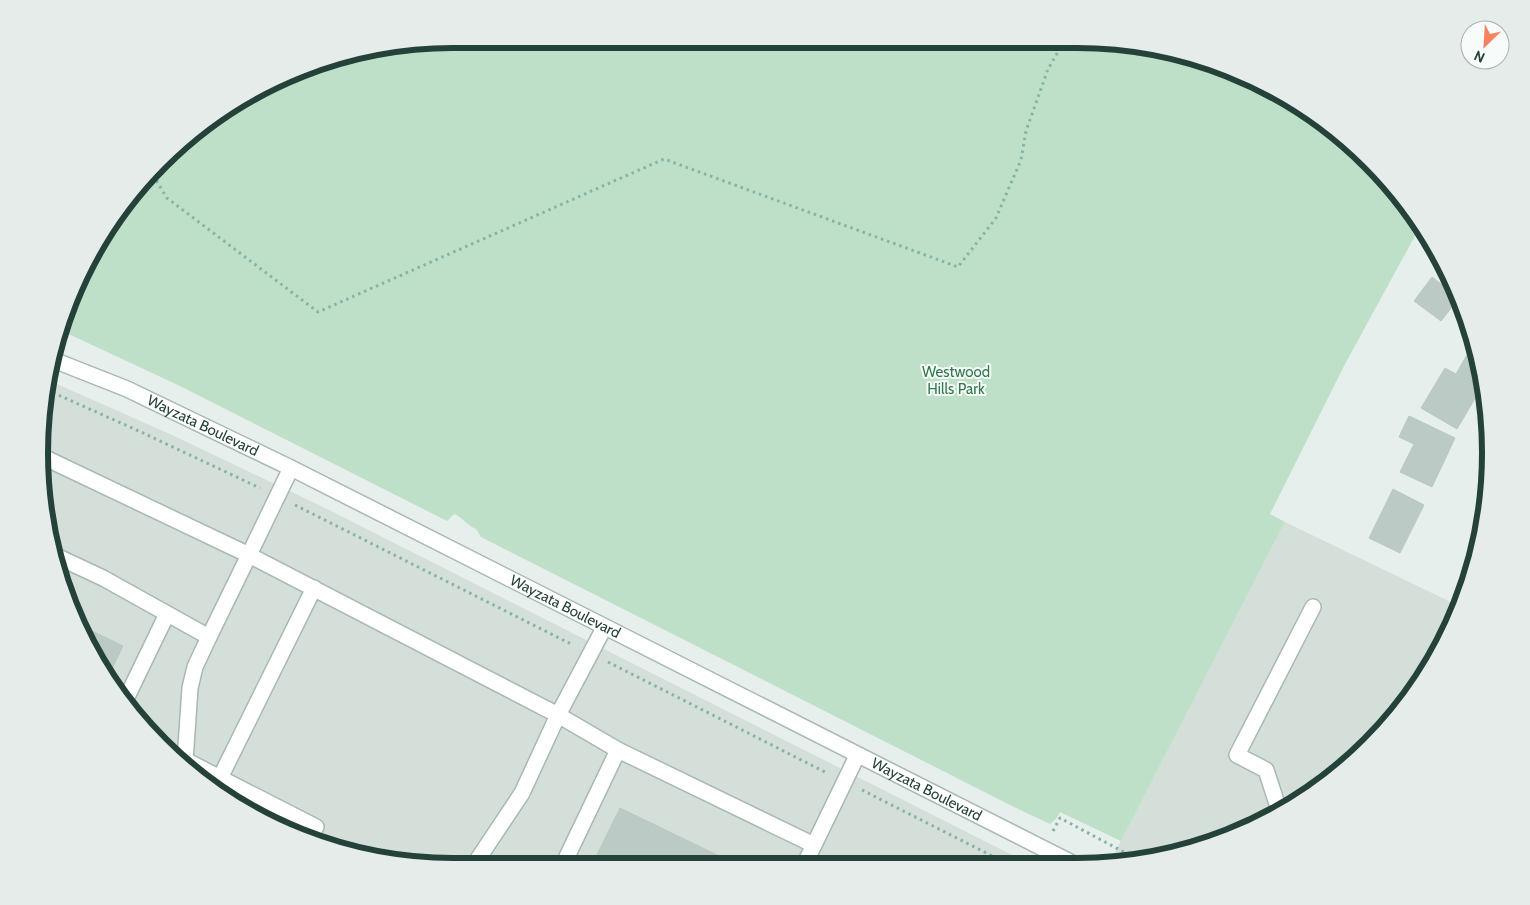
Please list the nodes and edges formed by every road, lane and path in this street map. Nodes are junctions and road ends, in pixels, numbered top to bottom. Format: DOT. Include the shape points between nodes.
graph roads {
  1 [pos="1060,48"];
  2 [pos="155,178"];
  3 [pos="58,362"];
  4 [pos="52,392"];
  5 [pos="48,459"];
  6 [pos="291,468"];
  7 [pos="257,487"];
  8 [pos="300,508"];
  9 [pos="249,554"];
  10 [pos="61,559"];
  11 [pos="314,588"];
  12 [pos="1313,607"];
  13 [pos="167,614"];
  14 [pos="604,628"];
  15 [pos="209,637"];
  16 [pos="590,653"];
  17 [pos="128,695"];
  18 [pos="558,715"];
  19 [pos="618,750"];
  20 [pos="857,756"];
  21 [pos="185,757"];
  22 [pos="197,767"];
  23 [pos="822,770"];
  24 [pos="220,778"];
  25 [pos="871,795"];
  26 [pos="1277,805"];
  27 [pos="1060,818"];
  28 [pos="313,833"];
  29 [pos="814,845"];
  30 [pos="1128,854"];
  31 [pos="479,858"];
  32 [pos="566,858"];
  33 [pos="808,858"];
  34 [pos="996,858"];
  35 [pos="1062,858"];
  1 -- 2 [label="path" via="1048,69 1026,131 1021,160 996,218 958,267 664,159 318,312 167,198"];
  3 -- 6 [label="street, Wayzata Boulevard" via="127,389"];
  4 -- 7 [label="path"];
  5 -- 9 [label="street"];
  6 -- 9 [label="street"];
  6 -- 14 [label="street, Wayzata Boulevard"];
  8 -- 16 [label="path"];
  9 -- 11 [label="street"];
  9 -- 15 [label="street"];
  10 -- 13 [label="street"];
  11 -- 18 [label="street"];
  11 -- 24 [label="street"];
  12 -- 26 [label="street" via="1237,755 1266,770"];
  13 -- 15 [label="street"];
  13 -- 17 [label="street"];
  14 -- 16 [label="street"];
  14 -- 20 [label="street, Wayzata Boulevard"];
  15 -- 21 [label="street" via="195,667 190,688"];
  16 -- 18 [label="street"];
  16 -- 23 [label="path"];
  18 -- 19 [label="street"];
  18 -- 31 [label="street" via="522,793"];
  19 -- 29 [label="street"];
  19 -- 32 [label="street"];
  20 -- 29 [label="street"];
  20 -- 35 [label="street, Wayzata Boulevard"];
  22 -- 24 [label="street"];
  24 -- 28 [label="street" via="316,827"];
  25 -- 34 [label="path"];
  27 -- 30 [label="path"];
  29 -- 33 [label="street"];
}
